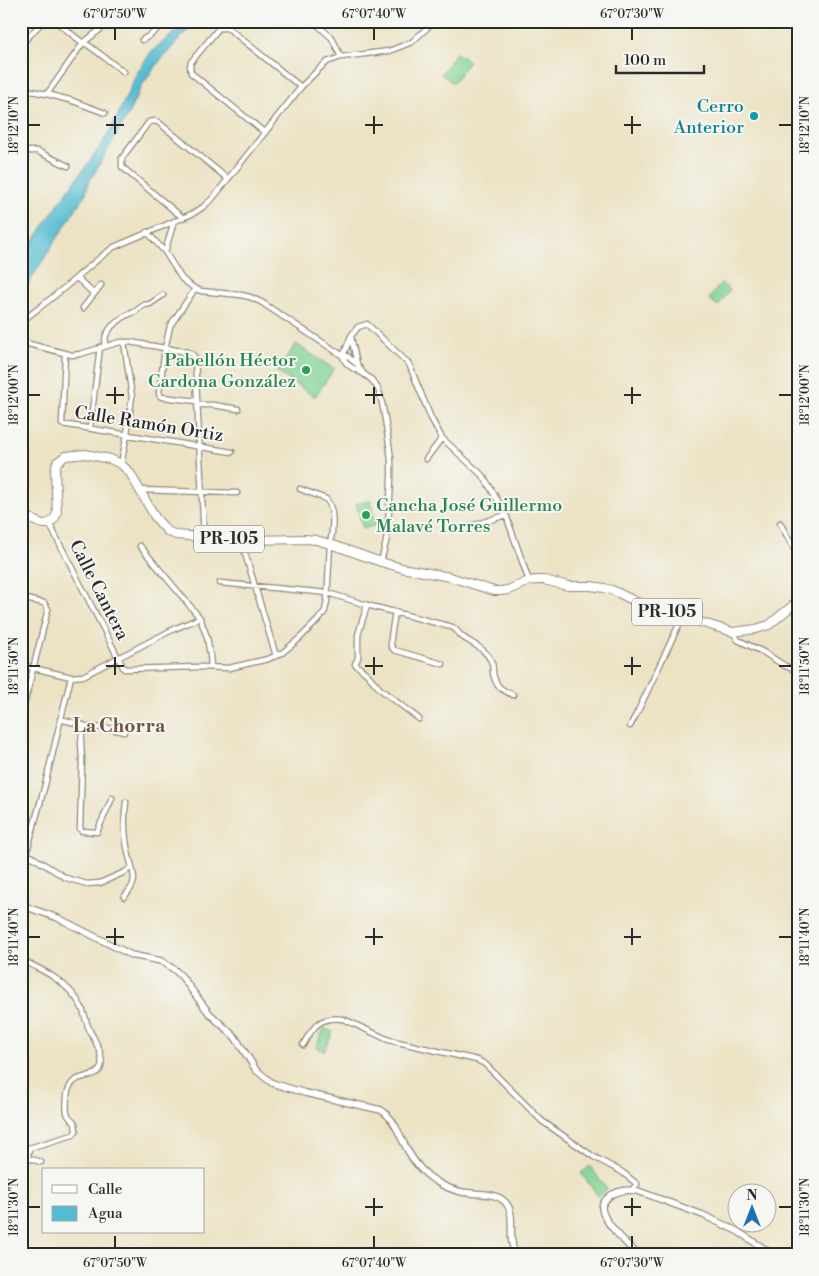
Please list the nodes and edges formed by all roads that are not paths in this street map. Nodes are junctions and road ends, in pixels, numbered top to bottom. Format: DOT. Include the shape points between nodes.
graph roads {
  1 [pos="43,21"];
  2 [pos="54,21"];
  3 [pos="111,21"];
  4 [pos="164,21"];
  5 [pos="313,21"];
  6 [pos="433,21"];
  7 [pos="142,40"];
  8 [pos="83,43"];
  9 [pos="21,45"];
  10 [pos="341,57"];
  11 [pos="124,72"];
  12 [pos="301,87"];
  13 [pos="21,89"];
  14 [pos="47,94"];
  15 [pos="105,113"];
  16 [pos="264,132"];
  17 [pos="21,156"];
  18 [pos="68,166"];
  19 [pos="228,179"];
  20 [pos="183,218"];
  21 [pos="174,221"];
  22 [pos="147,232"];
  23 [pos="165,252"];
  24 [pos="77,278"];
  25 [pos="101,285"];
  26 [pos="195,289"];
  27 [pos="94,294"];
  28 [pos="163,296"];
  29 [pos="83,308"];
  30 [pos="21,322"];
  31 [pos="351,336"];
  32 [pos="21,342"];
  33 [pos="124,342"];
  34 [pos="102,347"];
  35 [pos="165,349"];
  36 [pos="65,354"];
  37 [pos="343,356"];
  38 [pos="357,364"];
  39 [pos="363,373"];
  40 [pos="198,403"];
  41 [pos="238,409"];
  42 [pos="90,428"];
  43 [pos="126,434"];
  44 [pos="442,438"];
  45 [pos="200,447"];
  46 [pos="232,452"];
  47 [pos="426,458"];
  48 [pos="121,464"];
  49 [pos="300,489"];
  50 [pos="140,490"];
  51 [pos="201,492"];
  52 [pos="237,493"];
  53 [pos="21,511"];
  54 [pos="506,515"];
  55 [pos="49,523"];
  56 [pos="780,523"];
  57 [pos="471,526"];
  58 [pos="204,538"];
  59 [pos="240,540"];
  60 [pos="330,544"];
  61 [pos="140,546"];
  62 [pos="798,553"];
  63 [pos="380,562"];
  64 [pos="529,581"];
  65 [pos="220,583"];
  66 [pos="255,585"];
  67 [pos="328,593"];
  68 [pos="21,598"];
  69 [pos="798,601"];
  70 [pos="367,605"];
  71 [pos="395,612"];
  72 [pos="682,616"];
  73 [pos="200,618"];
  74 [pos="733,632"];
  75 [pos="276,656"];
  76 [pos="118,658"];
  77 [pos="443,664"];
  78 [pos="21,665"];
  79 [pos="211,667"];
  80 [pos="34,668"];
  81 [pos="798,671"];
  82 [pos="70,677"];
  83 [pos="513,695"];
  84 [pos="21,717"];
  85 [pos="60,719"];
  86 [pos="419,719"];
  87 [pos="83,724"];
  88 [pos="630,726"];
  89 [pos="124,732"];
  90 [pos="112,798"];
  91 [pos="126,802"];
  92 [pos="21,850"];
  93 [pos="28,854"];
  94 [pos="132,867"];
  95 [pos="21,873"];
  96 [pos="124,897"];
  97 [pos="21,905"];
  98 [pos="21,960"];
  99 [pos="303,1045"];
  100 [pos="41,1162"];
  101 [pos="632,1190"];
  102 [pos="516,1255"];
  103 [pos="638,1255"];
  104 [pos="774,1255"];
  1 -- 9 [label="street"];
  2 -- 8 [label="street"];
  3 -- 8 [label="street"];
  4 -- 7 [label="street"];
  5 -- 10 [label="street" via="332,38"];
  6 -- 10 [label="street" via="412,42 389,51"];
  8 -- 11 [label="street"];
  8 -- 14 [label="street"];
  10 -- 12 [label="street" via="327,62"];
  12 -- 16 [label="street"];
  12 -- 16 [label="street" via="228,28 219,28 191,62 191,73"];
  13 -- 14 [label="street"];
  14 -- 15 [label="street"];
  16 -- 19 [label="street"];
  17 -- 18 [label="street" via="33,150"];
  19 -- 20 [label="street" via="203,207"];
  19 -- 20 [label="street" via="158,122 149,122 122,158 122,167"];
  20 -- 21 [label="street"];
  21 -- 22 [label="street"];
  21 -- 23 [label="street"];
  22 -- 23 [label="street"];
  22 -- 24 [label="street" via="114,247"];
  23 -- 26 [label="street" via="182,279"];
  24 -- 27 [label="street"];
  24 -- 30 [label="street"];
  25 -- 27 [label="street"];
  26 -- 35 [label="street" via="172,322"];
  26 -- 37 [label="street" via="250,297"];
  27 -- 29 [label="street"];
  28 -- 34 [label="street" via="112,326"];
  31 -- 37 [label="street"];
  31 -- 38 [label="street"];
  31 -- 44 [label="street" via="358,327 367,324 410,364 430,418"];
  32 -- 36 [label="street"];
  33 -- 34 [label="street"];
  33 -- 35 [label="street"];
  33 -- 43 [label="street" via="132,396"];
  34 -- 36 [label="street" via="80,354"];
  34 -- 42 [label="street"];
  35 -- 40 [label="street" via="191,353 195,358"];
  35 -- 40 [label="street" via="160,396"];
  36 -- 42 [label="street, Calle Ramón Ortiz" via="62,424"];
  37 -- 38 [label="street"];
  37 -- 39 [label="street" via="348,364"];
  38 -- 39 [label="street"];
  39 -- 63 [label="street" via="379,392 391,460 387,534"];
  40 -- 41 [label="street"];
  40 -- 45 [label="street"];
  42 -- 43 [label="street, Calle Ramón Ortiz"];
  43 -- 45 [label="street, Calle Ramón Ortiz"];
  43 -- 48 [label="street"];
  44 -- 47 [label="street"];
  44 -- 54 [label="street" via="484,477"];
  45 -- 46 [label="street, Calle Ramón Ortiz"];
  45 -- 51 [label="street"];
  48 -- 50 [label="main road, PR-105"];
  48 -- 55 [label="main road" via="85,454 66,456 57,462 57,513"];
  49 -- 60 [label="street" via="329,502 332,509"];
  50 -- 51 [label="street"];
  50 -- 58 [label="main road, PR-105" via="167,531"];
  51 -- 52 [label="street"];
  51 -- 58 [label="street"];
  53 -- 55 [label="main road" via="35,522"];
  54 -- 57 [label="street"];
  54 -- 64 [label="street"];
  55 -- 76 [label="street, Calle Cantera"];
  56 -- 62 [label="street"];
  58 -- 59 [label="main road, PR-105"];
  59 -- 60 [label="main road, PR-105" via="305,539"];
  59 -- 66 [label="street"];
  60 -- 63 [label="main road, PR-105"];
  60 -- 67 [label="street"];
  61 -- 73 [label="street"];
  63 -- 64 [label="main road, PR-105" via="450,577 494,591 508,590"];
  64 -- 72 [label="main road, PR-105" via="544,580 612,590"];
  65 -- 66 [label="street"];
  66 -- 67 [label="street"];
  66 -- 75 [label="street"];
  67 -- 70 [label="street"];
  67 -- 75 [label="street" via="322,616"];
  68 -- 80 [label="street" via="44,604 48,609"];
  69 -- 74 [label="main road, PR-105" via="769,625"];
  70 -- 71 [label="street"];
  70 -- 86 [label="street" via="358,634 355,664 380,689"];
  71 -- 77 [label="street" via="391,637 394,650"];
  71 -- 83 [label="street" via="457,629 461,637 478,646 491,660 499,689"];
  72 -- 74 [label="main road, PR-105"];
  72 -- 88 [label="street"];
  73 -- 76 [label="street"];
  73 -- 79 [label="street"];
  74 -- 81 [label="street" via="738,640"];
  75 -- 79 [label="street" via="237,666"];
  76 -- 79 [label="street, Calle Cantera" via="124,670"];
  76 -- 82 [label="street" via="87,675"];
  78 -- 80 [label="street"];
  80 -- 82 [label="street"];
  80 -- 84 [label="street"];
  82 -- 85 [label="street"];
  85 -- 87 [label="street"];
  85 -- 93 [label="street"];
  87 -- 89 [label="street"];
  87 -- 90 [label="street" via="82,831 97,832"];
  91 -- 94 [label="street" via="124,822"];
  92 -- 93 [label="street"];
  93 -- 94 [label="street" via="66,878 87,884 104,881"];
  93 -- 95 [label="street"];
  94 -- 96 [label="street" via="134,882"];
  97 -- 102 [label="street" via="58,918 131,955 160,961 175,970 209,1012 236,1037 256,1070 272,1084 386,1114 409,1153 428,1176 456,1191 490,1195 506,1203 511,1214 511,1239"];
  98 -- 100 [label="street" via="50,974 73,994 101,1057 99,1072 84,1076 68,1090 66,1107 76,1132 29,1148 28,1158"];
  99 -- 101 [label="street" via="315,1025 336,1018 389,1040 477,1060 485,1064 542,1121 629,1177 637,1184"];
  101 -- 103 [label="street" via="621,1190 609,1196 602,1207 612,1229"];
  101 -- 104 [label="street" via="702,1215 743,1234"];
}
